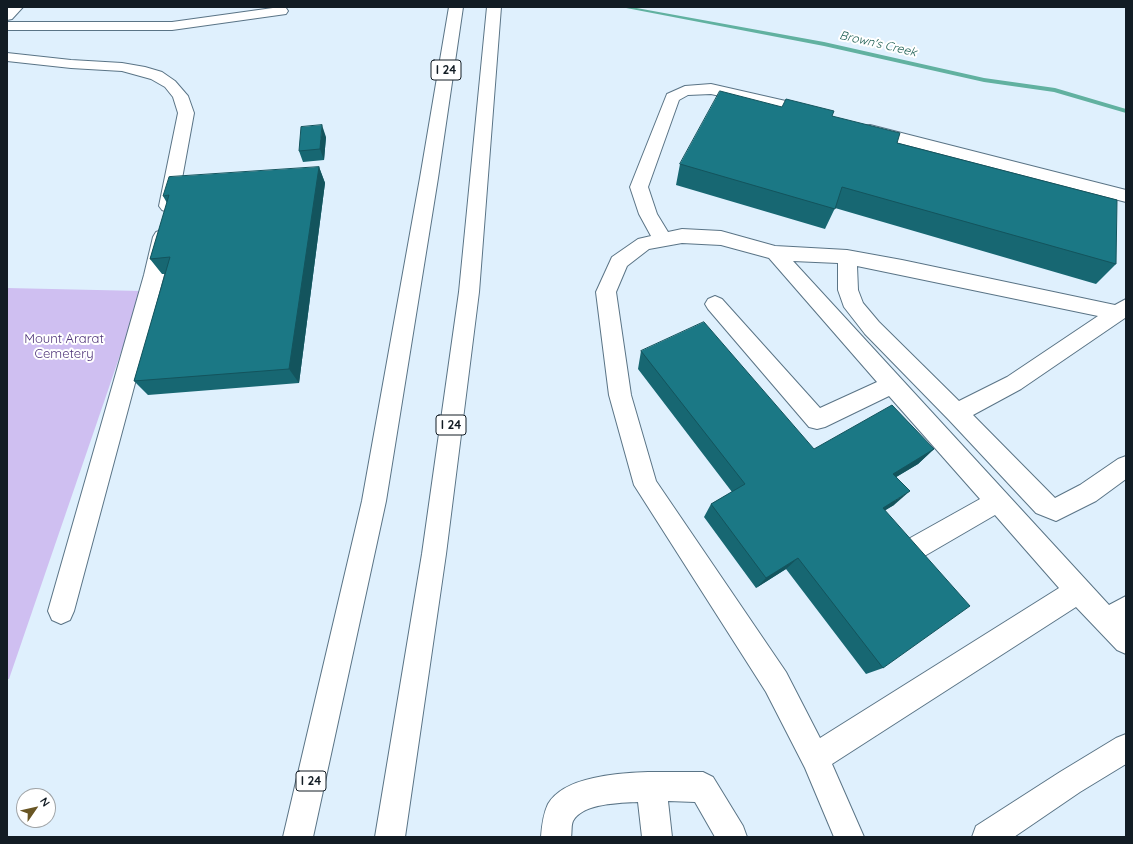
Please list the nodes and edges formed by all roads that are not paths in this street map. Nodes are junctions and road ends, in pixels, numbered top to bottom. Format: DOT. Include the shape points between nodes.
graph roads {
  1 [pos="16,7"];
  2 [pos="456,7"];
  3 [pos="494,9"];
  4 [pos="281,11"];
  5 [pos="7,16"];
  6 [pos="7,26"];
  7 [pos="12,57"];
  8 [pos="7,70"];
  9 [pos="830,116"];
  10 [pos="859,125"];
  11 [pos="1126,196"];
  12 [pos="664,240"];
  13 [pos="775,253"];
  14 [pos="847,257"];
  15 [pos="715,304"];
  16 [pos="1122,310"];
  17 [pos="893,384"];
  18 [pos="957,413"];
  19 [pos="1126,466"];
  20 [pos="998,501"];
  21 [pos="912,550"];
  22 [pos="1078,591"];
  23 [pos="61,611"];
  24 [pos="1116,615"];
  25 [pos="1126,641"];
  26 [pos="323,726"];
  27 [pos="1126,748"];
  28 [pos="815,758"];
  29 [pos="651,788"];
  30 [pos="282,837"];
  31 [pos="298,837"];
  32 [pos="390,837"];
  33 [pos="556,837"];
  34 [pos="657,837"];
  35 [pos="732,837"];
  36 [pos="849,837"];
  37 [pos="987,837"];
  1 -- 5 [label="main road"];
  2 -- 26 [label="main road, I 24" via="374,501"];
  3 -- 32 [label="main road, I 24" via="469,292 434,554"];
  4 -- 6 [label="main road" via="172,26"];
  7 -- 8 [label="main road"];
  7 -- 23 [label="main road" via="124,68 151,74 178,91 186,112 154,275"];
  9 -- 12 [label="main road" via="711,89 685,91 672,98 639,187 648,214"];
  10 -- 11 [label="main road" via="873,132"];
  12 -- 13 [label="main road" via="682,236 721,238"];
  12 -- 28 [label="main road" via="644,244 619,262 606,292 620,395 628,425 646,485 776,682"];
  13 -- 14 [label="main road"];
  13 -- 17 [label="main road"];
  14 -- 16 [label="main road"];
  14 -- 18 [label="main road" via="848,290 854,307"];
  15 -- 17 [label="main road" via="817,420"];
  16 -- 18 [label="main road" via="1014,383"];
  17 -- 20 [label="main road"];
  18 -- 19 [label="main road" via="1044,505 1056,510 1088,493"];
  20 -- 21 [label="main road"];
  20 -- 22 [label="main road"];
  22 -- 24 [label="main road"];
  22 -- 28 [label="main road"];
  24 -- 25 [label="main road"];
  26 -- 30 [label="main road"];
  26 -- 31 [label="main road, I 24"];
  27 -- 37 [label="main road"];
  28 -- 36 [label="main road"];
  29 -- 33 [label="main road" via="615,788 588,793 571,800 559,814"];
  29 -- 34 [label="main road"];
  29 -- 35 [label="main road" via="703,788"];
}
